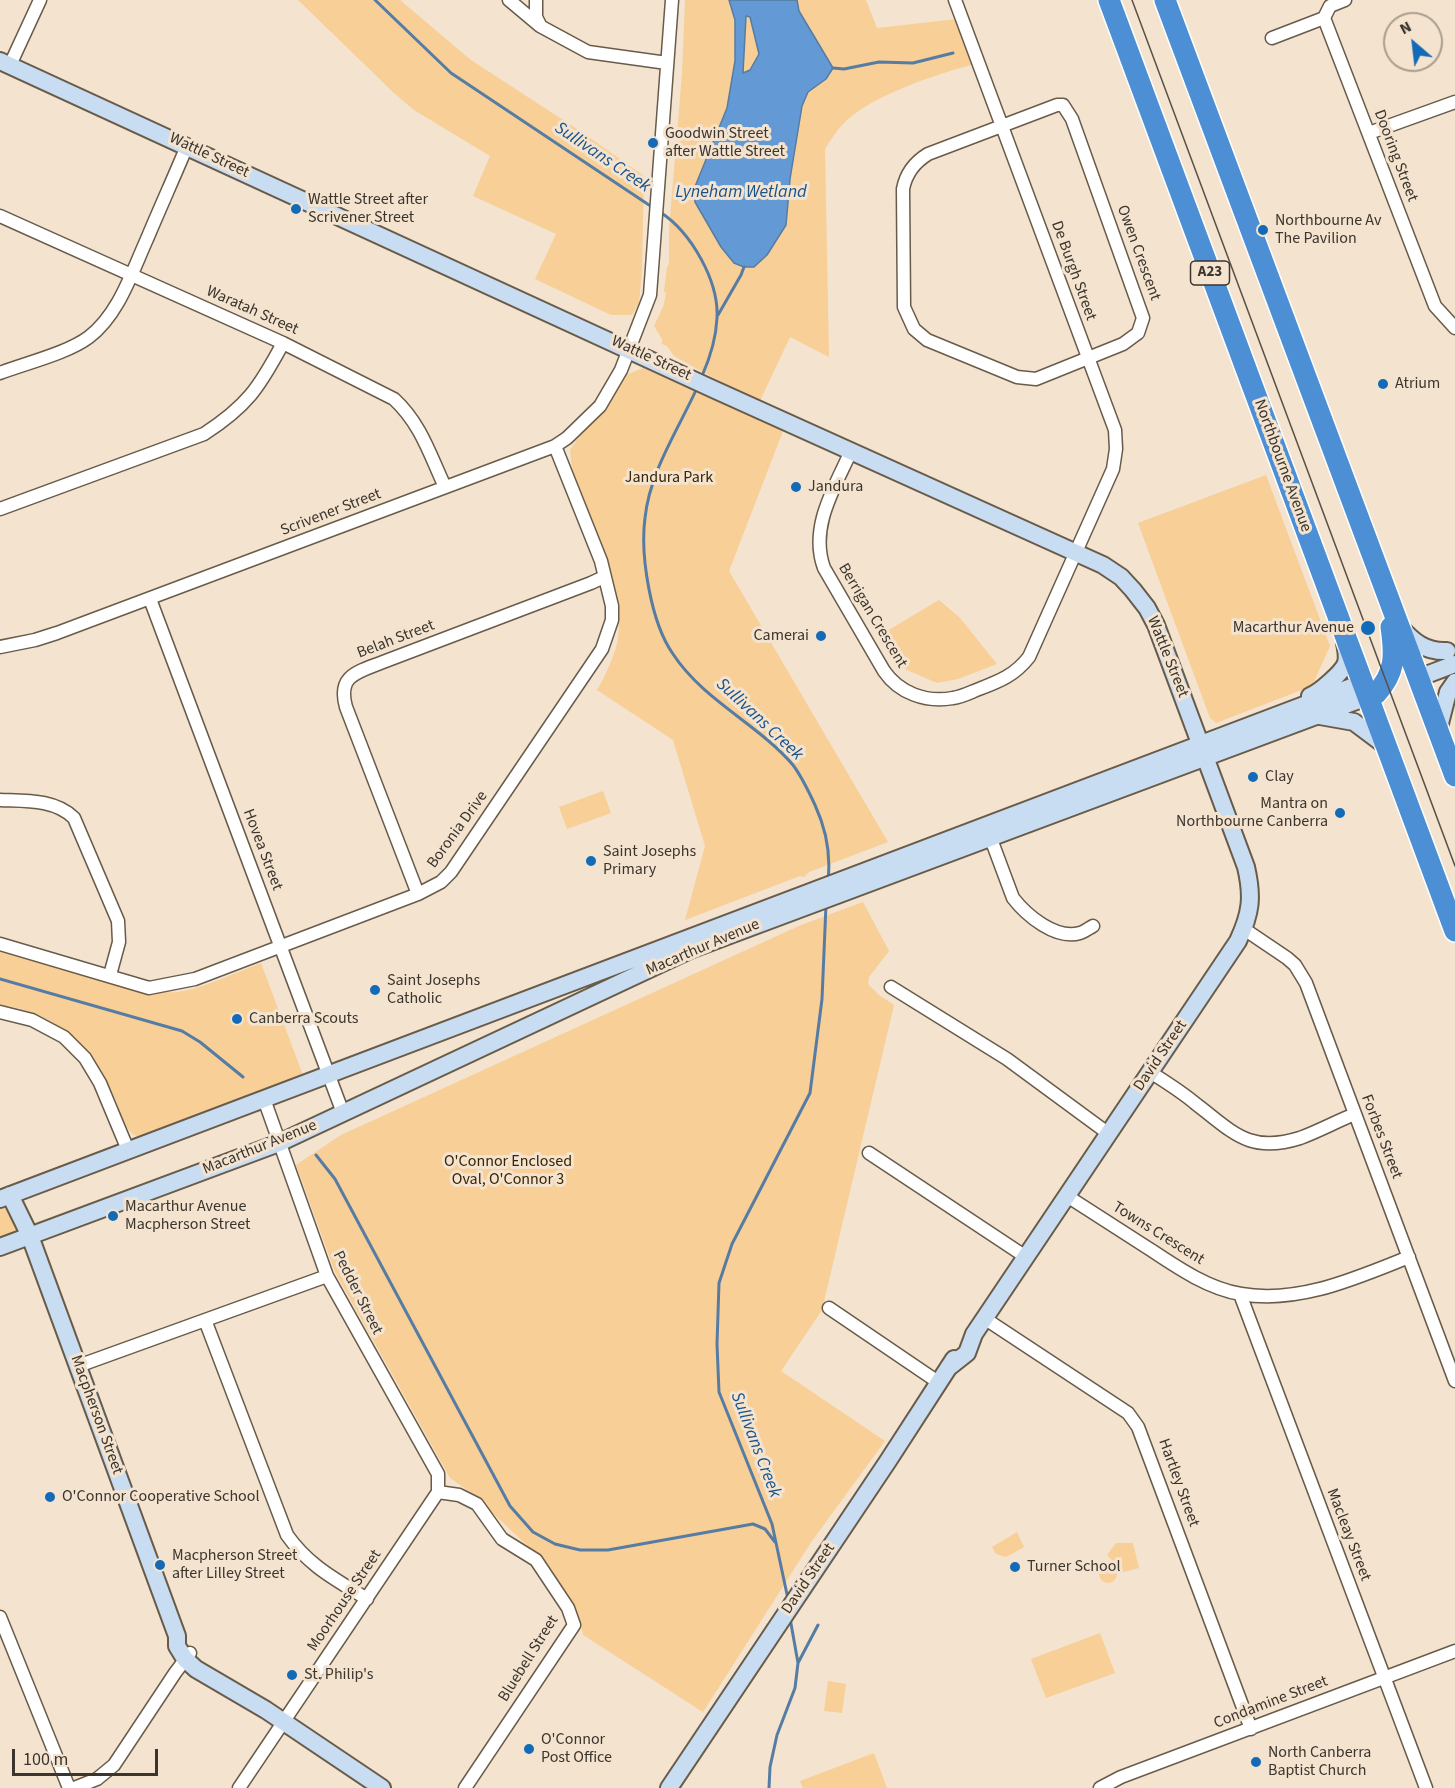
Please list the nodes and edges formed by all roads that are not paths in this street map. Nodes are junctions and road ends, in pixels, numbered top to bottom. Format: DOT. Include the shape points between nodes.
graph roads {
  1 [pos="40,0"];
  2 [pos="509,0"];
  3 [pos="536,0"];
  4 [pos="672,0"];
  5 [pos="955,0"];
  6 [pos="1109,0"];
  7 [pos="1165,0"];
  8 [pos="1345,0"];
  9 [pos="1324,18"];
  10 [pos="540,26"];
  11 [pos="1272,38"];
  12 [pos="5,63"];
  13 [pos="667,63"];
  14 [pos="1455,102"];
  15 [pos="1001,125"];
  16 [pos="1369,133"];
  17 [pos="187,146"];
  18 [pos="0,216"];
  19 [pos="131,275"];
  20 [pos="1455,328"];
  21 [pos="283,343"];
  22 [pos="630,349"];
  23 [pos="1088,358"];
  24 [pos="0,373"];
  25 [pos="555,446"];
  26 [pos="851,451"];
  27 [pos="445,487"];
  28 [pos="0,509"];
  29 [pos="1076,553"];
  30 [pos="604,577"];
  31 [pos="1386,590"];
  32 [pos="150,599"];
  33 [pos="1399,626"];
  34 [pos="1343,632"];
  35 [pos="0,647"];
  36 [pos="1452,654"];
  37 [pos="1416,671"];
  38 [pos="1390,672"];
  39 [pos="1455,682"];
  40 [pos="1180,690"];
  41 [pos="1368,691"];
  42 [pos="1275,716"];
  43 [pos="1317,716"];
  44 [pos="1438,731"];
  45 [pos="1223,735"];
  46 [pos="1386,746"];
  47 [pos="1204,752"];
  48 [pos="1455,776"];
  49 [pos="0,800"];
  50 [pos="987,831"];
  51 [pos="418,894"];
  52 [pos="1093,926"];
  53 [pos="1244,929"];
  54 [pos="1455,931"];
  55 [pos="0,944"];
  56 [pos="687,944"];
  57 [pos="281,946"];
  58 [pos="110,975"];
  59 [pos="891,987"];
  60 [pos="0,1012"];
  61 [pos="1150,1072"];
  62 [pos="329,1075"];
  63 [pos="264,1099"];
  64 [pos="343,1113"];
  65 [pos="1355,1114"];
  66 [pos="1109,1134"];
  67 [pos="279,1143"];
  68 [pos="128,1150"];
  69 [pos="869,1153"];
  70 [pos="1067,1196"];
  71 [pos="3,1197"];
  72 [pos="30,1236"];
  73 [pos="0,1247"];
  74 [pos="1026,1257"];
  75 [pos="1409,1257"];
  76 [pos="327,1276"];
  77 [pos="1240,1294"];
  78 [pos="830,1308"];
  79 [pos="984,1318"];
  80 [pos="205,1320"];
  81 [pos="78,1366"];
  82 [pos="1455,1381"];
  83 [pos="938,1382"];
  84 [pos="438,1492"];
  85 [pos="366,1599"];
  86 [pos="0,1617"];
  87 [pos="1455,1651"];
  88 [pos="188,1656"];
  89 [pos="1386,1678"];
  90 [pos="284,1722"];
  91 [pos="1251,1729"];
  92 [pos="69,1788"];
  93 [pos="74,1788"];
  94 [pos="239,1788"];
  95 [pos="382,1788"];
  96 [pos="465,1788"];
  97 [pos="669,1788"];
  98 [pos="1100,1788"];
  99 [pos="1426,1788"];
  1 -- 12 [label="street"];
  2 -- 10 [label="street"];
  3 -- 10 [label="street"];
  4 -- 13 [label="street, Scrivener Street"];
  5 -- 15 [label="street, De Burgh Street"];
  6 -- 34 [label="highway, Northbourne Avenue / A23"];
  7 -- 31 [label="highway"];
  8 -- 9 [label="street" via="1330,6"];
  9 -- 11 [label="street"];
  9 -- 16 [label="street, Dooring Street"];
  10 -- 13 [label="street" via="588,52"];
  12 -- 17 [label="street, Wattle Street"];
  13 -- 22 [label="street, Scrivener Street" via="650,296"];
  14 -- 16 [label="street"];
  15 -- 23 [label="street, De Burgh Street"];
  15 -- 23 [label="street, Owen Crescent" via="1057,105 1063,105 1072,119 1143,318 1138,333 1131,339"];
  15 -- 23 [label="street, Owen Crescent" via="928,154 914,165 904,181 907,314 914,329 927,340 1017,377 1036,379"];
  16 -- 20 [label="street, Dooring Street" via="1435,306"];
  17 -- 19 [label="street"];
  17 -- 22 [label="street, Wattle Street"];
  18 -- 19 [label="street, Waratah Street"];
  19 -- 21 [label="street, Waratah Street"];
  19 -- 24 [label="street" via="111,314 87,338"];
  21 -- 27 [label="street, Waratah Street" via="400,404 418,426"];
  21 -- 28 [label="street" via="246,402 204,434"];
  22 -- 25 [label="street, Scrivener Street" via="600,405"];
  22 -- 26 [label="street, Wattle Street"];
  23 -- 29 [label="street, De Burgh Street" via="1114,430 1116,449 1113,469"];
  25 -- 27 [label="street, Scrivener Street"];
  25 -- 30 [label="street, Boronia Drive"];
  26 -- 29 [label="street, Wattle Street"];
  26 -- 29 [label="street, Berrigan Crescent" via="826,508 819,532 820,557 884,671 902,690 931,699 953,699 1004,680 1020,668 1029,657"];
  27 -- 32 [label="street, Scrivener Street"];
  29 -- 40 [label="street, Wattle Street" via="1121,577 1147,608"];
  30 -- 51 [label="street, Boronia Drive" via="613,614 602,650 451,872"];
  30 -- 51 [label="street, Belah Street" via="374,665 357,672 345,683 346,707"];
  31 -- 33 [label="highway"];
  31 -- 38 [label="highway" via="1394,646"];
  32 -- 35 [label="street, Scrivener Street" via="35,640"];
  32 -- 57 [label="street, Hovea Street"];
  33 -- 36 [label="street" via="1425,648"];
  33 -- 37 [label="highway"];
  34 -- 41 [label="highway, Northbourne Avenue / A23"];
  34 -- 42 [label="street" via="1347,656 1344,666 1316,694"];
  36 -- 37 [label="street"];
  37 -- 38 [label="highway"];
  37 -- 41 [label="highway, Macarthur Avenue"];
  37 -- 44 [label="highway"];
  38 -- 41 [label="highway" via="1385,684"];
  39 -- 44 [label="street" via="1448,692"];
  40 -- 45 [label="street" via="1194,705 1201,722"];
  40 -- 47 [label="street, Wattle Street"];
  41 -- 42 [label="street, Macarthur Avenue"];
  41 -- 43 [label="street, Macarthur Avenue"];
  41 -- 46 [label="highway, Northbourne Avenue / A23"];
  42 -- 45 [label="street, Macarthur Avenue"];
  43 -- 46 [label="street" via="1354,722"];
  43 -- 47 [label="street, Macarthur Avenue"];
  44 -- 48 [label="highway"];
  45 -- 47 [label="street, Macarthur Avenue"];
  46 -- 54 [label="highway, Northbourne Avenue / A23"];
  47 -- 50 [label="street, Macarthur Avenue"];
  47 -- 53 [label="street, David Street" via="1251,888"];
  49 -- 58 [label="street" via="47,804 68,811 74,818 118,921 119,942"];
  50 -- 52 [label="street" via="1020,907 1057,933 1079,933"];
  50 -- 56 [label="street, Macarthur Avenue"];
  51 -- 57 [label="street, Boronia Drive"];
  53 -- 61 [label="street, David Street"];
  53 -- 65 [label="street, Forbes Street" via="1296,965"];
  55 -- 58 [label="street, Boronia Drive"];
  56 -- 62 [label="street, Macarthur Avenue"];
  56 -- 64 [label="street, Macarthur Avenue"];
  57 -- 58 [label="street, Boronia Drive" via="195,980 149,988"];
  57 -- 62 [label="street, Hovea Street"];
  59 -- 66 [label="street" via="1007,1059"];
  60 -- 68 [label="street" via="32,1020 63,1037 85,1058 100,1083"];
  61 -- 65 [label="street" via="1238,1137 1253,1142 1266,1144 1299,1138"];
  61 -- 66 [label="street, David Street"];
  62 -- 63 [label="street, Macarthur Avenue"];
  62 -- 64 [label="street, Hovea Street"];
  63 -- 67 [label="street, Pedder Street"];
  63 -- 68 [label="street, Macarthur Avenue"];
  64 -- 67 [label="street, Macarthur Avenue"];
  65 -- 75 [label="street, Forbes Street"];
  66 -- 70 [label="street, David Street"];
  67 -- 72 [label="street, Macarthur Avenue"];
  67 -- 76 [label="street, Pedder Street"];
  68 -- 71 [label="street, Macarthur Avenue"];
  69 -- 74 [label="street"];
  70 -- 74 [label="street, David Street"];
  70 -- 77 [label="street, Towns Crescent" via="1195,1278"];
  71 -- 72 [label="street, Macpherson Street"];
  72 -- 73 [label="street, Macarthur Avenue"];
  72 -- 81 [label="street, Macpherson Street"];
  74 -- 79 [label="street, David Street"];
  75 -- 77 [label="street, Towns Crescent" via="1308,1292 1275,1296"];
  75 -- 82 [label="street, Forbes Street"];
  76 -- 80 [label="street"];
  76 -- 84 [label="street, Pedder Street" via="438,1474"];
  77 -- 89 [label="street, Macleay Street"];
  78 -- 83 [label="street"];
  79 -- 83 [label="street, David Street" via="974,1334 958,1346"];
  79 -- 91 [label="street, Hartley Street" via="1128,1413 1138,1427"];
  80 -- 81 [label="street"];
  80 -- 85 [label="street" via="286,1535 300,1554"];
  81 -- 88 [label="street, Macpherson Street" via="177,1636 185,1642"];
  83 -- 97 [label="street, David Street"];
  84 -- 85 [label="street, Moorhouse Street"];
  84 -- 96 [label="street, Bluebell Street" via="469,1499 484,1512 502,1539 536,1560 568,1608 574,1624"];
  85 -- 90 [label="street, Moorhouse Street"];
  86 -- 92 [label="street"];
  87 -- 89 [label="street, Condamine Street"];
  88 -- 90 [label="street, Macpherson Street" via="206,1668 210,1676"];
  88 -- 93 [label="street" via="114,1765 97,1779"];
  89 -- 91 [label="street, Condamine Street"];
  89 -- 99 [label="street, Macleay Street"];
  90 -- 94 [label="street, Moorhouse Street"];
  90 -- 95 [label="street, Macpherson Street"];
  91 -- 98 [label="street, Condamine Street"];
}
